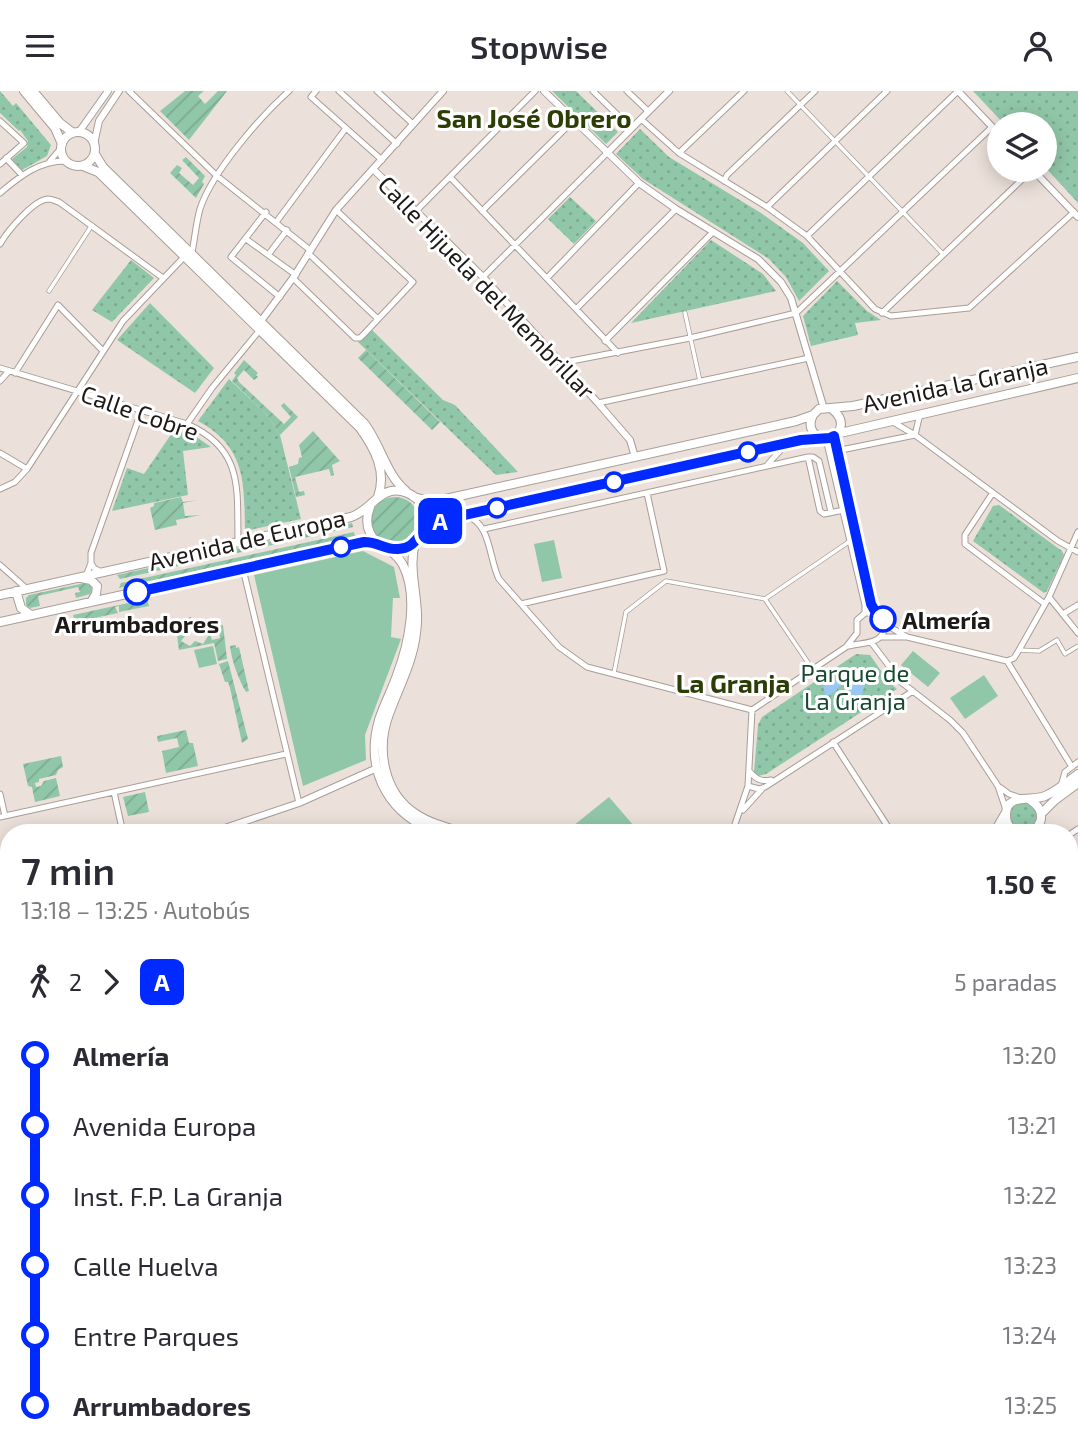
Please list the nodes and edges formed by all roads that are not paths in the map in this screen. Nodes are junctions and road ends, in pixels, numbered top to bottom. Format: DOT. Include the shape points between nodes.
graph roads {
  1 [pos="24,91"];
  2 [pos="33,91"];
  3 [pos="108,91"];
  4 [pos="120,91"];
  5 [pos="129,91"];
  6 [pos="289,91"];
  7 [pos="316,91"];
  8 [pos="339,91"];
  9 [pos="377,91"];
  10 [pos="443,91"];
  11 [pos="535,91"];
  12 [pos="544,91"];
  13 [pos="593,91"];
  14 [pos="627,91"];
  15 [pos="744,91"];
  16 [pos="787,91"];
  17 [pos="815,91"];
  18 [pos="887,91"];
  19 [pos="958,91"];
  20 [pos="664,93"];
  21 [pos="800,105"];
  22 [pos="648,111"];
  23 [pos="641,119"];
  24 [pos="574,120"];
  25 [pos="0,121"];
  26 [pos="987,122"];
  27 [pos="413,124"];
  28 [pos="346,128"];
  29 [pos="631,128"];
  30 [pos="987,132"];
  31 [pos="76,133"];
  32 [pos="835,141"];
  33 [pos="94,143"];
  34 [pos="397,143"];
  35 [pos="61,146"];
  36 [pos="608,152"];
  37 [pos="679,153"];
  38 [pos="94,154"];
  39 [pos="6,158"];
  40 [pos="382,160"];
  41 [pos="50,161"];
  42 [pos="66,161"];
  43 [pos="0,164"];
  44 [pos="83,166"];
  45 [pos="373,169"];
  46 [pos="22,175"];
  47 [pos="217,176"];
  48 [pos="450,177"];
  49 [pos="869,177"];
  50 [pos="724,181"];
  51 [pos="1020,182"];
  52 [pos="1045,182"];
  53 [pos="639,183"];
  54 [pos="0,193"];
  55 [pos="767,207"];
  56 [pos="676,209"];
  57 [pos="336,210"];
  58 [pos="416,211"];
  59 [pos="482,211"];
  60 [pos="266,212"];
  61 [pos="903,212"];
  62 [pos="1076,214"];
  63 [pos="277,222"];
  64 [pos="92,226"];
  65 [pos="287,230"];
  66 [pos="713,232"];
  67 [pos="807,236"];
  68 [pos="246,239"];
  69 [pos="0,244"];
  70 [pos="515,245"];
  71 [pos="309,251"];
  72 [pos="943,254"];
  73 [pos="188,255"];
  74 [pos="268,255"];
  75 [pos="840,272"];
  76 [pos="295,277"];
  77 [pos="483,277"];
  78 [pos="163,278"];
  79 [pos="547,278"];
  80 [pos="49,291"];
  81 [pos="280,297"];
  82 [pos="576,309"];
  83 [pos="685,313"];
  84 [pos="796,313"];
  85 [pos="882,313"];
  86 [pos="378,319"];
  87 [pos="261,321"];
  88 [pos="258,331"];
  89 [pos="690,338"];
  90 [pos="605,341"];
  91 [pos="103,351"];
  92 [pos="618,353"];
  93 [pos="1078,357"];
  94 [pos="809,358"];
  95 [pos="561,363"];
  96 [pos="0,368"];
  97 [pos="12,372"];
  98 [pos="1078,378"];
  99 [pos="0,381"];
  100 [pos="700,381"];
  101 [pos="77,391"];
  102 [pos="598,403"];
  103 [pos="828,409"];
  104 [pos="141,412"];
  105 [pos="920,414"];
  106 [pos="813,415"];
  107 [pos="891,421"];
  108 [pos="187,424"];
  109 [pos="915,435"];
  110 [pos="830,437"];
  111 [pos="787,443"];
  112 [pos="836,451"];
  113 [pos="0,453"];
  114 [pos="635,457"];
  115 [pos="762,468"];
  116 [pos="27,469"];
  117 [pos="0,489"];
  118 [pos="647,493"];
  119 [pos="992,494"];
  120 [pos="411,495"];
  121 [pos="378,497"];
  122 [pos="370,506"];
  123 [pos="844,510"];
  124 [pos="463,515"];
  125 [pos="484,529"];
  126 [pos="424,530"];
  127 [pos="1078,532"];
  128 [pos="850,541"];
  129 [pos="238,542"];
  130 [pos="376,542"];
  131 [pos="415,543"];
  132 [pos="389,549"];
  133 [pos="1071,549"];
  134 [pos="1078,552"];
  135 [pos="90,563"];
  136 [pos="0,565"];
  137 [pos="243,569"];
  138 [pos="663,571"];
  139 [pos="101,572"];
  140 [pos="12,577"];
  141 [pos="82,577"];
  142 [pos="666,581"];
  143 [pos="19,592"];
  144 [pos="0,595"];
  145 [pos="1049,597"];
  146 [pos="765,599"];
  147 [pos="91,602"];
  148 [pos="522,604"];
  149 [pos="1045,604"];
  150 [pos="1078,604"];
  151 [pos="864,613"];
  152 [pos="876,613"];
  153 [pos="1063,614"];
  154 [pos="31,615"];
  155 [pos="0,622"];
  156 [pos="885,623"];
  157 [pos="857,633"];
  158 [pos="1078,633"];
  159 [pos="881,637"];
  160 [pos="907,637"];
  161 [pos="870,642"];
  162 [pos="1078,646"];
  163 [pos="846,647"];
  164 [pos="1020,650"];
  165 [pos="884,660"];
  166 [pos="1007,661"];
  167 [pos="813,670"];
  168 [pos="614,675"];
  169 [pos="913,691"];
  170 [pos="752,710"];
  171 [pos="833,742"];
  172 [pos="286,754"];
  173 [pos="1078,762"];
  174 [pos="377,768"];
  175 [pos="1075,770"];
  176 [pos="749,771"];
  177 [pos="1078,783"];
  178 [pos="764,784"];
  179 [pos="748,786"];
  180 [pos="998,786"];
  181 [pos="114,792"];
  182 [pos="0,794"];
  183 [pos="1025,798"];
  184 [pos="299,803"];
  185 [pos="1006,812"];
  186 [pos="741,813"];
  187 [pos="1041,814"];
  188 [pos="2,816"];
  189 [pos="121,824"];
  190 [pos="237,824"];
  191 [pos="420,824"];
  192 [pos="437,824"];
  193 [pos="736,824"];
  194 [pos="886,824"];
  195 [pos="999,824"];
  196 [pos="1007,824"];
  197 [pos="1040,824"];
  1 -- 35 [label="main road" via="55,128"];
  2 -- 31 [label="main road" via="60,123"];
  3 -- 31 [label="street"];
  4 -- 33 [label="street" via="99,121"];
  5 -- 47 [label="street"];
  6 -- 47 [label="street"];
  7 -- 28 [label="street" via="311,96"];
  8 -- 34 [label="street"];
  9 -- 27 [label="street"];
  10 -- 27 [label="street, Calle Hijuela del Membrillar"];
  11 -- 48 [label="street"];
  12 -- 24 [label="street"];
  13 -- 29 [label="street"];
  14 -- 22 [label="street"];
  15 -- 37 [label="street"];
  16 -- 21 [label="street"];
  17 -- 21 [label="street"];
  18 -- 32 [label="street"];
  19 -- 26 [label="street"];
  19 -- 49 [label="street"];
  20 -- 22 [label="street"];
  21 -- 32 [label="street"];
  21 -- 50 [label="street"];
  22 -- 23 [label="street"];
  23 -- 29 [label="street"];
  23 -- 37 [label="street"];
  24 -- 36 [label="street"];
  24 -- 59 [label="street"];
  25 -- 39 [label="street" via="24,143"];
  27 -- 34 [label="street, Calle Hijuela del Membrillar"];
  28 -- 40 [label="street"];
  28 -- 63 [label="street"];
  29 -- 36 [label="street"];
  30 -- 61 [label="street"];
  31 -- 33 [label="main road"];
  31 -- 35 [label="main road"];
  32 -- 49 [label="street"];
  32 -- 55 [label="street"];
  33 -- 38 [label="main road"];
  34 -- 40 [label="street, Calle Hijuela del Membrillar"];
  35 -- 41 [label="street"];
  35 -- 42 [label="main road"];
  36 -- 53 [label="street"];
  36 -- 70 [label="street"];
  37 -- 50 [label="street"];
  38 -- 44 [label="main road"];
  38 -- 73 [label="main road"];
  39 -- 43 [label="street"];
  39 -- 46 [label="street"];
  40 -- 45 [label="street, Calle Hijuela del Membrillar"];
  41 -- 42 [label="street"];
  41 -- 46 [label="street"];
  42 -- 44 [label="main road"];
  44 -- 73 [label="main road" via="98,172"];
  45 -- 57 [label="street"];
  45 -- 58 [label="street, Calle Hijuela del Membrillar"];
  46 -- 54 [label="street"];
  47 -- 60 [label="street"];
  47 -- 73 [label="street" via="200,210"];
  48 -- 58 [label="street"];
  48 -- 59 [label="street"];
  49 -- 61 [label="street"];
  49 -- 67 [label="street"];
  50 -- 55 [label="street"];
  51 -- 72 [label="street"];
  52 -- 62 [label="street"];
  53 -- 56 [label="street"];
  53 -- 79 [label="street"];
  55 -- 67 [label="street"];
  56 -- 66 [label="street"];
  56 -- 82 [label="street"];
  57 -- 71 [label="street"];
  57 -- 86 [label="street" via="413,282"];
  58 -- 77 [label="street, Calle Hijuela del Membrillar"];
  59 -- 70 [label="street"];
  60 -- 63 [label="street"];
  60 -- 68 [label="street"];
  61 -- 72 [label="street"];
  61 -- 75 [label="street"];
  62 -- 85 [label="street" via="969,308 891,316"];
  63 -- 65 [label="street"];
  64 -- 69 [label="street" via="48,199 27,212"];
  64 -- 78 [label="street"];
  64 -- 80 [label="street"];
  65 -- 71 [label="street"];
  65 -- 74 [label="street"];
  66 -- 84 [label="street" via="762,262 781,282"];
  66 -- 90 [label="street"];
  67 -- 75 [label="street"];
  68 -- 74 [label="street"];
  68 -- 81 [label="street" via="231,257"];
  70 -- 77 [label="street"];
  70 -- 79 [label="street"];
  71 -- 76 [label="street"];
  71 -- 86 [label="street"];
  72 -- 85 [label="street"];
  73 -- 78 [label="street"];
  73 -- 87 [label="main road"];
  73 -- 88 [label="main road"];
  74 -- 76 [label="street"];
  75 -- 84 [label="street"];
  75 -- 85 [label="street"];
  76 -- 81 [label="street"];
  76 -- 86 [label="street" via="355,338"];
  77 -- 95 [label="street, Calle Hijuela del Membrillar"];
  78 -- 91 [label="street" via="123,321"];
  79 -- 82 [label="street"];
  81 -- 87 [label="street"];
  82 -- 90 [label="street"];
  83 -- 89 [label="street"];
  84 -- 89 [label="street"];
  84 -- 94 [label="street"];
  87 -- 120 [label="main road" via="364,423 398,485"];
  88 -- 108 [label="street"];
  88 -- 121 [label="main road" via="368,439 381,469"];
  89 -- 92 [label="street"];
  89 -- 100 [label="street"];
  90 -- 92 [label="street"];
  91 -- 97 [label="street" via="58,305"];
  91 -- 101 [label="street"];
  92 -- 95 [label="street"];
  93 -- 103 [label="main road, Avenida la Granja"];
  94 -- 100 [label="street"];
  94 -- 103 [label="street"];
  95 -- 102 [label="street, Calle Hijuela del Membrillar"];
  96 -- 97 [label="street, Calle Cobre"];
  97 -- 99 [label="street"];
  97 -- 101 [label="street, Calle Cobre"];
  98 -- 105 [label="main road, Avenida la Granja"];
  100 -- 102 [label="street"];
  101 -- 104 [label="street, Calle Cobre"];
  101 -- 116 [label="street"];
  102 -- 114 [label="street, Calle Hijuela del Membrillar" via="630,440"];
  103 -- 106 [label="main road, Avenida la Granja"];
  103 -- 110 [label="main road, Avenida la Granja" via="840,419 840,428"];
  104 -- 108 [label="street, Calle Cobre"];
  104 -- 135 [label="street"];
  105 -- 107 [label="main road, Avenida la Granja"];
  105 -- 109 [label="street"];
  106 -- 110 [label="main road" via="812,430"];
  106 -- 114 [label="main road, Avenida la Granja"];
  107 -- 109 [label="street"];
  107 -- 110 [label="main road, Avenida la Granja"];
  108 -- 129 [label="street, Calle Cobre" via="217,441 232,464"];
  109 -- 112 [label="street"];
  109 -- 119 [label="street"];
  110 -- 111 [label="main road, Avenida la Granja"];
  110 -- 112 [label="street"];
  110 -- 123 [label="street"];
  111 -- 115 [label="street"];
  111 -- 124 [label="main road, Avenida la Granja"];
  112 -- 152 [label="street"];
  113 -- 116 [label="street"];
  114 -- 120 [label="main road, Avenida la Granja" via="441,500"];
  115 -- 118 [label="street"];
  115 -- 123 [label="street" via="808,457 820,511"];
  116 -- 117 [label="street"];
  118 -- 125 [label="street"];
  118 -- 138 [label="street"];
  119 -- 133 [label="street"];
  119 -- 149 [label="street" via="965,535 965,544"];
  120 -- 121 [label="main road, Avenida de Europa" via="392,491"];
  120 -- 126 [label="main road" via="424,508"];
  121 -- 122 [label="main road, Avenida de Europa"];
  122 -- 129 [label="main road, Avenida de Europa" via="351,517"];
  122 -- 130 [label="main road, Avenida de Europa" via="367,524"];
  123 -- 128 [label="street"];
  124 -- 125 [label="street"];
  124 -- 126 [label="main road, Avenida la Granja"];
  125 -- 148 [label="street" via="499,579"];
  126 -- 131 [label="main road"];
  127 -- 133 [label="street"];
  128 -- 146 [label="street"];
  128 -- 151 [label="street"];
  129 -- 139 [label="main road, Avenida de Europa"];
  130 -- 132 [label="main road, Avenida de Europa"];
  130 -- 137 [label="main road, Avenida de Europa"];
  131 -- 132 [label="main road"];
  131 -- 192 [label="main road" via="411,561 417,632 386,723 383,750 394,792 411,811"];
  132 -- 174 [label="main road" via="406,573 410,621 404,653 379,722"];
  133 -- 134 [label="street"];
  133 -- 145 [label="street"];
  135 -- 139 [label="street"];
  135 -- 141 [label="street"];
  136 -- 140 [label="street"];
  137 -- 147 [label="main road, Avenida de Europa"];
  137 -- 172 [label="street"];
  138 -- 142 [label="street"];
  138 -- 148 [label="street"];
  139 -- 141 [label="main road, Avenida de Europa"];
  140 -- 143 [label="street"];
  140 -- 143 [label="street"];
  141 -- 143 [label="main road, Avenida de Europa"];
  141 -- 147 [label="main road" via="97,586"];
  142 -- 146 [label="street"];
  142 -- 168 [label="street" via="626,612"];
  143 -- 144 [label="main road, Avenida de Europa"];
  143 -- 154 [label="main road" via="21,608"];
  145 -- 149 [label="street"];
  145 -- 153 [label="street"];
  146 -- 167 [label="street"];
  147 -- 154 [label="main road, Avenida de Europa"];
  148 -- 168 [label="street" via="573,658"];
  149 -- 164 [label="street"];
  150 -- 153 [label="street"];
  151 -- 152 [label="street"];
  151 -- 157 [label="street" via="857,620"];
  152 -- 156 [label="street"];
  153 -- 158 [label="street"];
  154 -- 155 [label="main road, Avenida de Europa"];
  156 -- 159 [label="street"];
  156 -- 160 [label="street"];
  157 -- 161 [label="street"];
  157 -- 163 [label="street"];
  159 -- 160 [label="street"];
  159 -- 161 [label="street"];
  159 -- 165 [label="street"];
  160 -- 166 [label="street"];
  161 -- 163 [label="street"];
  161 -- 165 [label="street"];
  162 -- 164 [label="street" via="1065,654 1057,641 1039,651"];
  163 -- 167 [label="street"];
  164 -- 166 [label="street"];
  165 -- 169 [label="street"];
  166 -- 175 [label="street"];
  167 -- 170 [label="street"];
  168 -- 170 [label="street"];
  169 -- 171 [label="street"];
  169 -- 180 [label="street" via="963,733"];
  170 -- 176 [label="street"];
  171 -- 178 [label="street"];
  171 -- 194 [label="street"];
  172 -- 181 [label="street"];
  172 -- 184 [label="street"];
  173 -- 175 [label="street"];
  174 -- 184 [label="street"];
  174 -- 191 [label="main road" via="396,807"];
  175 -- 183 [label="main road" via="1044,797"];
  176 -- 178 [label="street"];
  176 -- 179 [label="street"];
  177 -- 187 [label="main road"];
  178 -- 179 [label="street"];
  178 -- 186 [label="street"];
  179 -- 186 [label="street"];
  180 -- 183 [label="street"];
  180 -- 185 [label="street"];
  181 -- 188 [label="street"];
  181 -- 189 [label="street"];
  182 -- 188 [label="street"];
  183 -- 185 [label="main road" via="1012,802"];
  183 -- 187 [label="main road" via="1038,805"];
  184 -- 190 [label="street"];
  185 -- 195 [label="main road"];
  185 -- 196 [label="main road"];
  186 -- 193 [label="street"];
  187 -- 197 [label="main road"];
}
